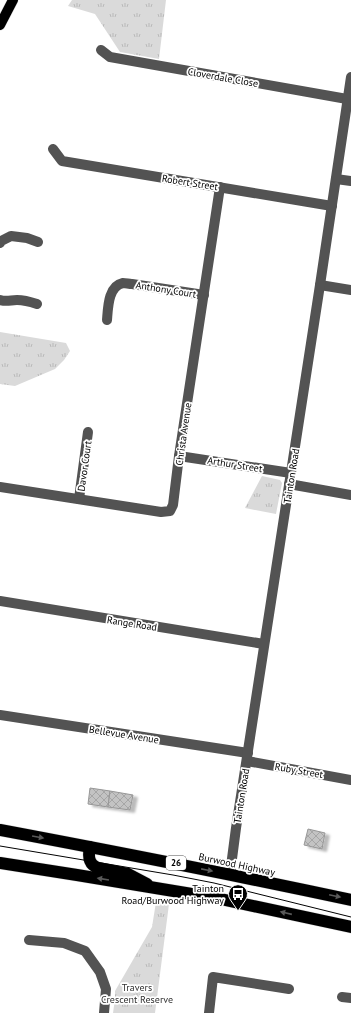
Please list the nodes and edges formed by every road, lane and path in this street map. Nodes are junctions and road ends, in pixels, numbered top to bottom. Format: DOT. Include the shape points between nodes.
graph roads {
  1 [pos="13,0"];
  2 [pos="0,25"];
  3 [pos="101,50"];
  4 [pos="351,77"];
  5 [pos="347,99"];
  6 [pos="53,149"];
  7 [pos="336,179"];
  8 [pos="351,181"];
  9 [pos="220,187"];
  10 [pos="332,206"];
  11 [pos="38,242"];
  12 [pos="0,243"];
  13 [pos="320,285"];
  14 [pos="351,290"];
  15 [pos="204,295"];
  16 [pos="0,300"];
  17 [pos="37,304"];
  18 [pos="107,320"];
  19 [pos="88,432"];
  20 [pos="179,456"];
  21 [pos="291,473"];
  22 [pos="290,484"];
  23 [pos="0,487"];
  24 [pos="351,495"];
  25 [pos="79,498"];
  26 [pos="0,601"];
  27 [pos="264,644"];
  28 [pos="0,715"];
  29 [pos="248,757"];
  30 [pos="351,780"];
  31 [pos="0,830"];
  32 [pos="90,847"];
  33 [pos="0,863"];
  34 [pos="230,874"];
  35 [pos="153,888"];
  36 [pos="351,900"];
  37 [pos="351,928"];
  38 [pos="29,940"];
  39 [pos="289,988"];
  40 [pos="104,1013"];
  41 [pos="209,1013"];
  1 -- 2 [label="main road"];
  3 -- 5 [label="street, Cloverdale Close" via="110,57"];
  4 -- 5 [label="street, Tainton Road"];
  5 -- 7 [label="street, Tainton Road"];
  6 -- 9 [label="street, Robert Street" via="62,161"];
  7 -- 8 [label="street"];
  7 -- 10 [label="street, Tainton Road"];
  9 -- 10 [label="street, Robert Street"];
  9 -- 15 [label="street, Christa Avenue"];
  10 -- 13 [label="street, Tainton Road"];
  11 -- 12 [label="street" via="11,236"];
  13 -- 14 [label="street"];
  13 -- 21 [label="street, Tainton Road"];
  15 -- 18 [label="street, Anthony Court" via="123,283 117,286 110,296"];
  15 -- 20 [label="street, Christa Avenue"];
  16 -- 17 [label="street" via="23,300"];
  19 -- 25 [label="street, Davor Court"];
  20 -- 21 [label="street, Arthur Street"];
  20 -- 25 [label="street, Christa Avenue" via="170,511 161,512"];
  21 -- 22 [label="street, Tainton Road"];
  22 -- 24 [label="street"];
  22 -- 27 [label="street, Tainton Road"];
  23 -- 25 [label="street, Christa Avenue"];
  26 -- 27 [label="street, Range Road"];
  27 -- 29 [label="street, Tainton Road"];
  28 -- 29 [label="street, Bellevue Avenue"];
  29 -- 30 [label="street, Ruby Street"];
  29 -- 34 [label="street, Tainton Road"];
  31 -- 32 [label="highway, Burwood Highway / 26, one-way"];
  32 -- 34 [label="highway, Burwood Highway / 26, one-way"];
  32 -- 35 [label="highway" via="89,858 94,866 128,874"];
  35 -- 33 [label="highway, one-way"];
  34 -- 36 [label="highway, Burwood Highway / 26, one-way"];
  37 -- 35 [label="highway, one-way" via="236,902"];
  38 -- 40 [label="street" via="64,943 85,951 100,972 106,989"];
  39 -- 41 [label="street" via="213,977"];
}
